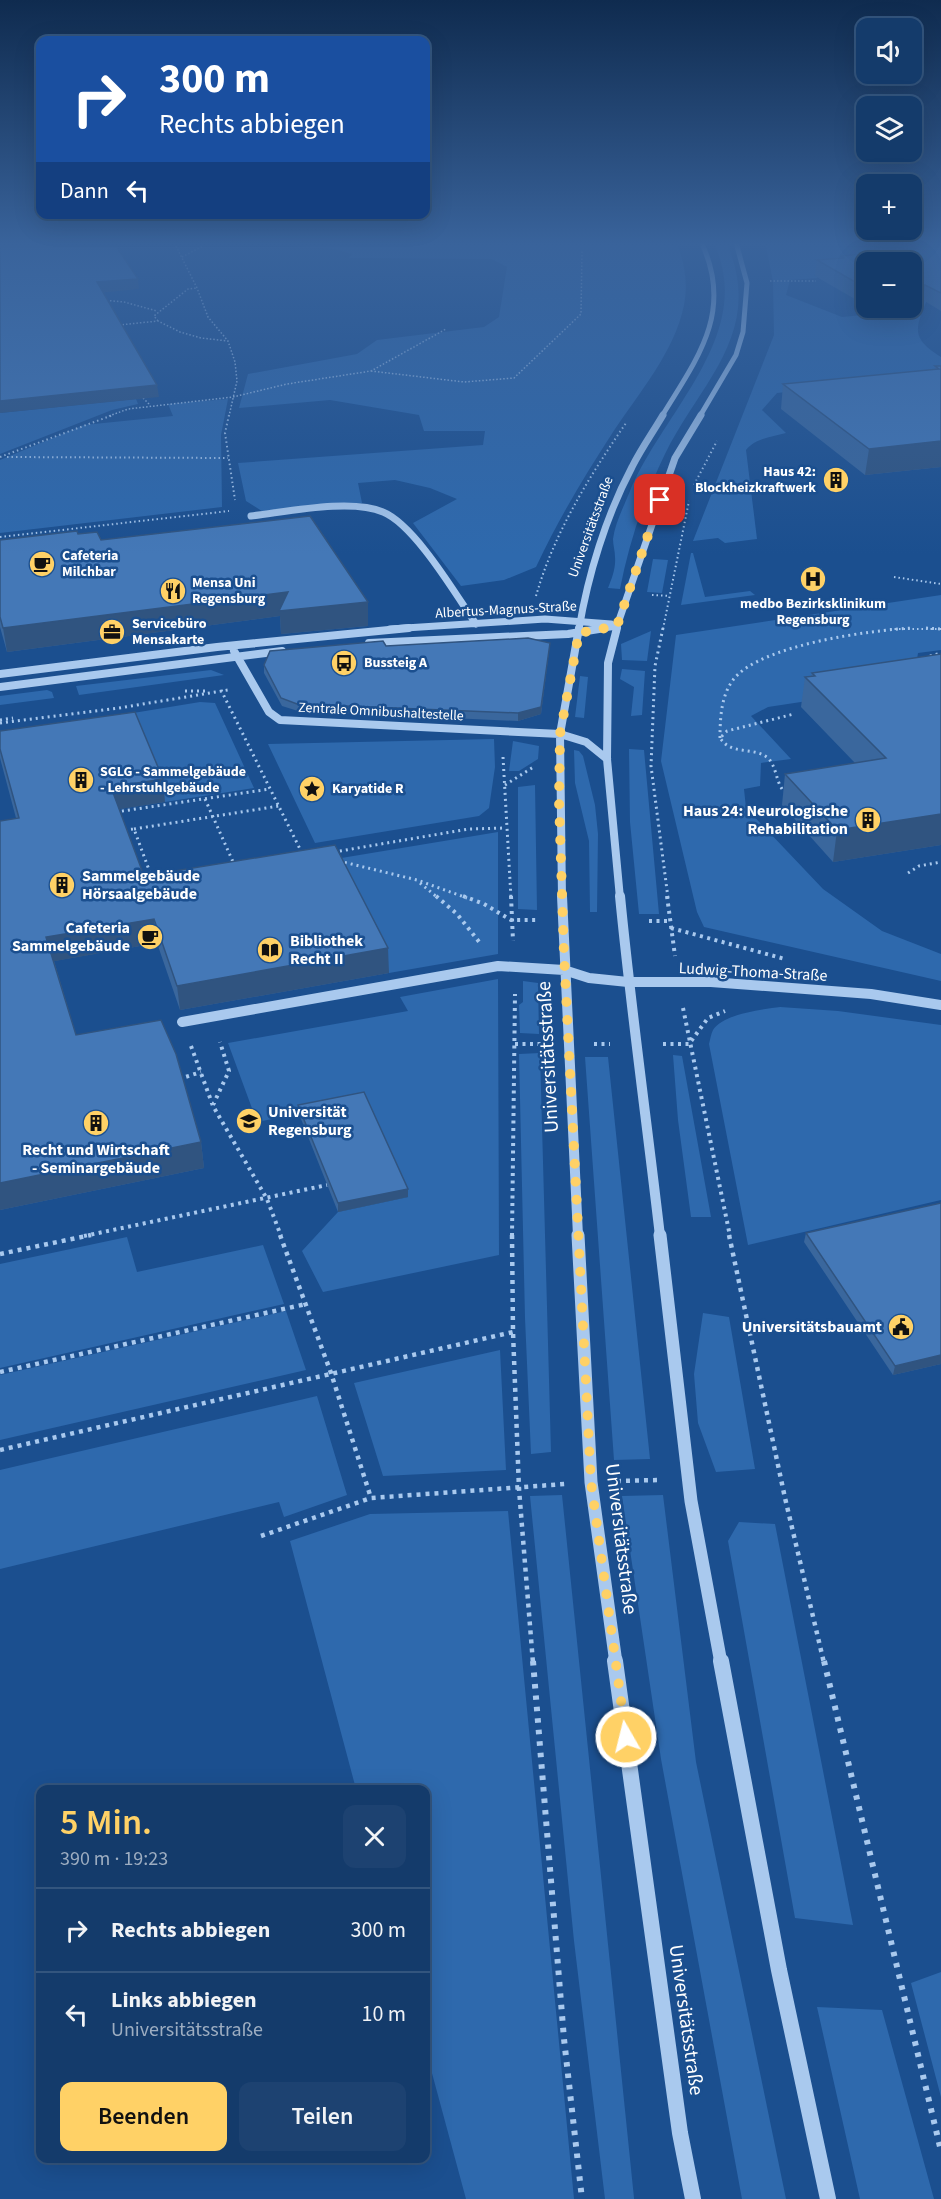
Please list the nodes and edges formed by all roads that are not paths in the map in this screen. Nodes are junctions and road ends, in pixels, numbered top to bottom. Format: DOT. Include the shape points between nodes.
graph roads {
  1 [pos="702,349"];
  2 [pos="738,349"];
  3 [pos="251,516"];
  4 [pos="581,619"];
  5 [pos="477,624"];
  6 [pos="617,626"];
  7 [pos="579,633"];
  8 [pos="360,643"];
  9 [pos="230,645"];
  10 [pos="293,650"];
  11 [pos="236,656"];
  12 [pos="0,674"];
  13 [pos="0,687"];
  14 [pos="560,734"];
  15 [pos="607,759"];
  16 [pos="564,970"];
  17 [pos="628,982"];
  18 [pos="941,1005"];
  19 [pos="182,1022"];
  20 [pos="693,2199"];
  21 [pos="828,2199"];
  1 -- 4 [label="street, Universitätsstraße" via="632,466 616,501 585,594"];
  2 -- 6 [label="street" via="675,458"];
  3 -- 5 [label="street" via="345,507 383,512 404,526"];
  4 -- 5 [label="street, Albertus-Magnus-Straße"];
  4 -- 6 [label="street, Albertus-Magnus-Straße"];
  4 -- 7 [label="street, Universitätsstraße"];
  5 -- 9 [label="street, Albertus-Magnus-Straße"];
  6 -- 7 [label="street, Albertus-Magnus-Straße"];
  6 -- 15 [label="street" via="608,663"];
  7 -- 8 [label="street, Albertus-Magnus-Straße"];
  7 -- 14 [label="street, Universitätsstraße"];
  9 -- 11 [label="street"];
  9 -- 12 [label="street, Albertus-Magnus-Straße"];
  10 -- 11 [label="street"];
  11 -- 13 [label="street"];
  11 -- 14 [label="street, Zentrale Omnibushaltestelle" via="269,712 280,720"];
  14 -- 15 [label="street" via="592,743"];
  14 -- 16 [label="street, Universitätsstraße"];
  15 -- 17 [label="street"];
  16 -- 17 [label="street, Ludwig-Thoma-Straße" via="589,978"];
  16 -- 19 [label="street, Ludwig-Thoma-Straße" via="498,966"];
  16 -- 20 [label="street, Universitätsstraße" via="591,1482 680,2133"];
  17 -- 18 [label="street, Ludwig-Thoma-Straße" via="871,994"];
  17 -- 21 [label="street" via="688,1479 779,1970"];
}
